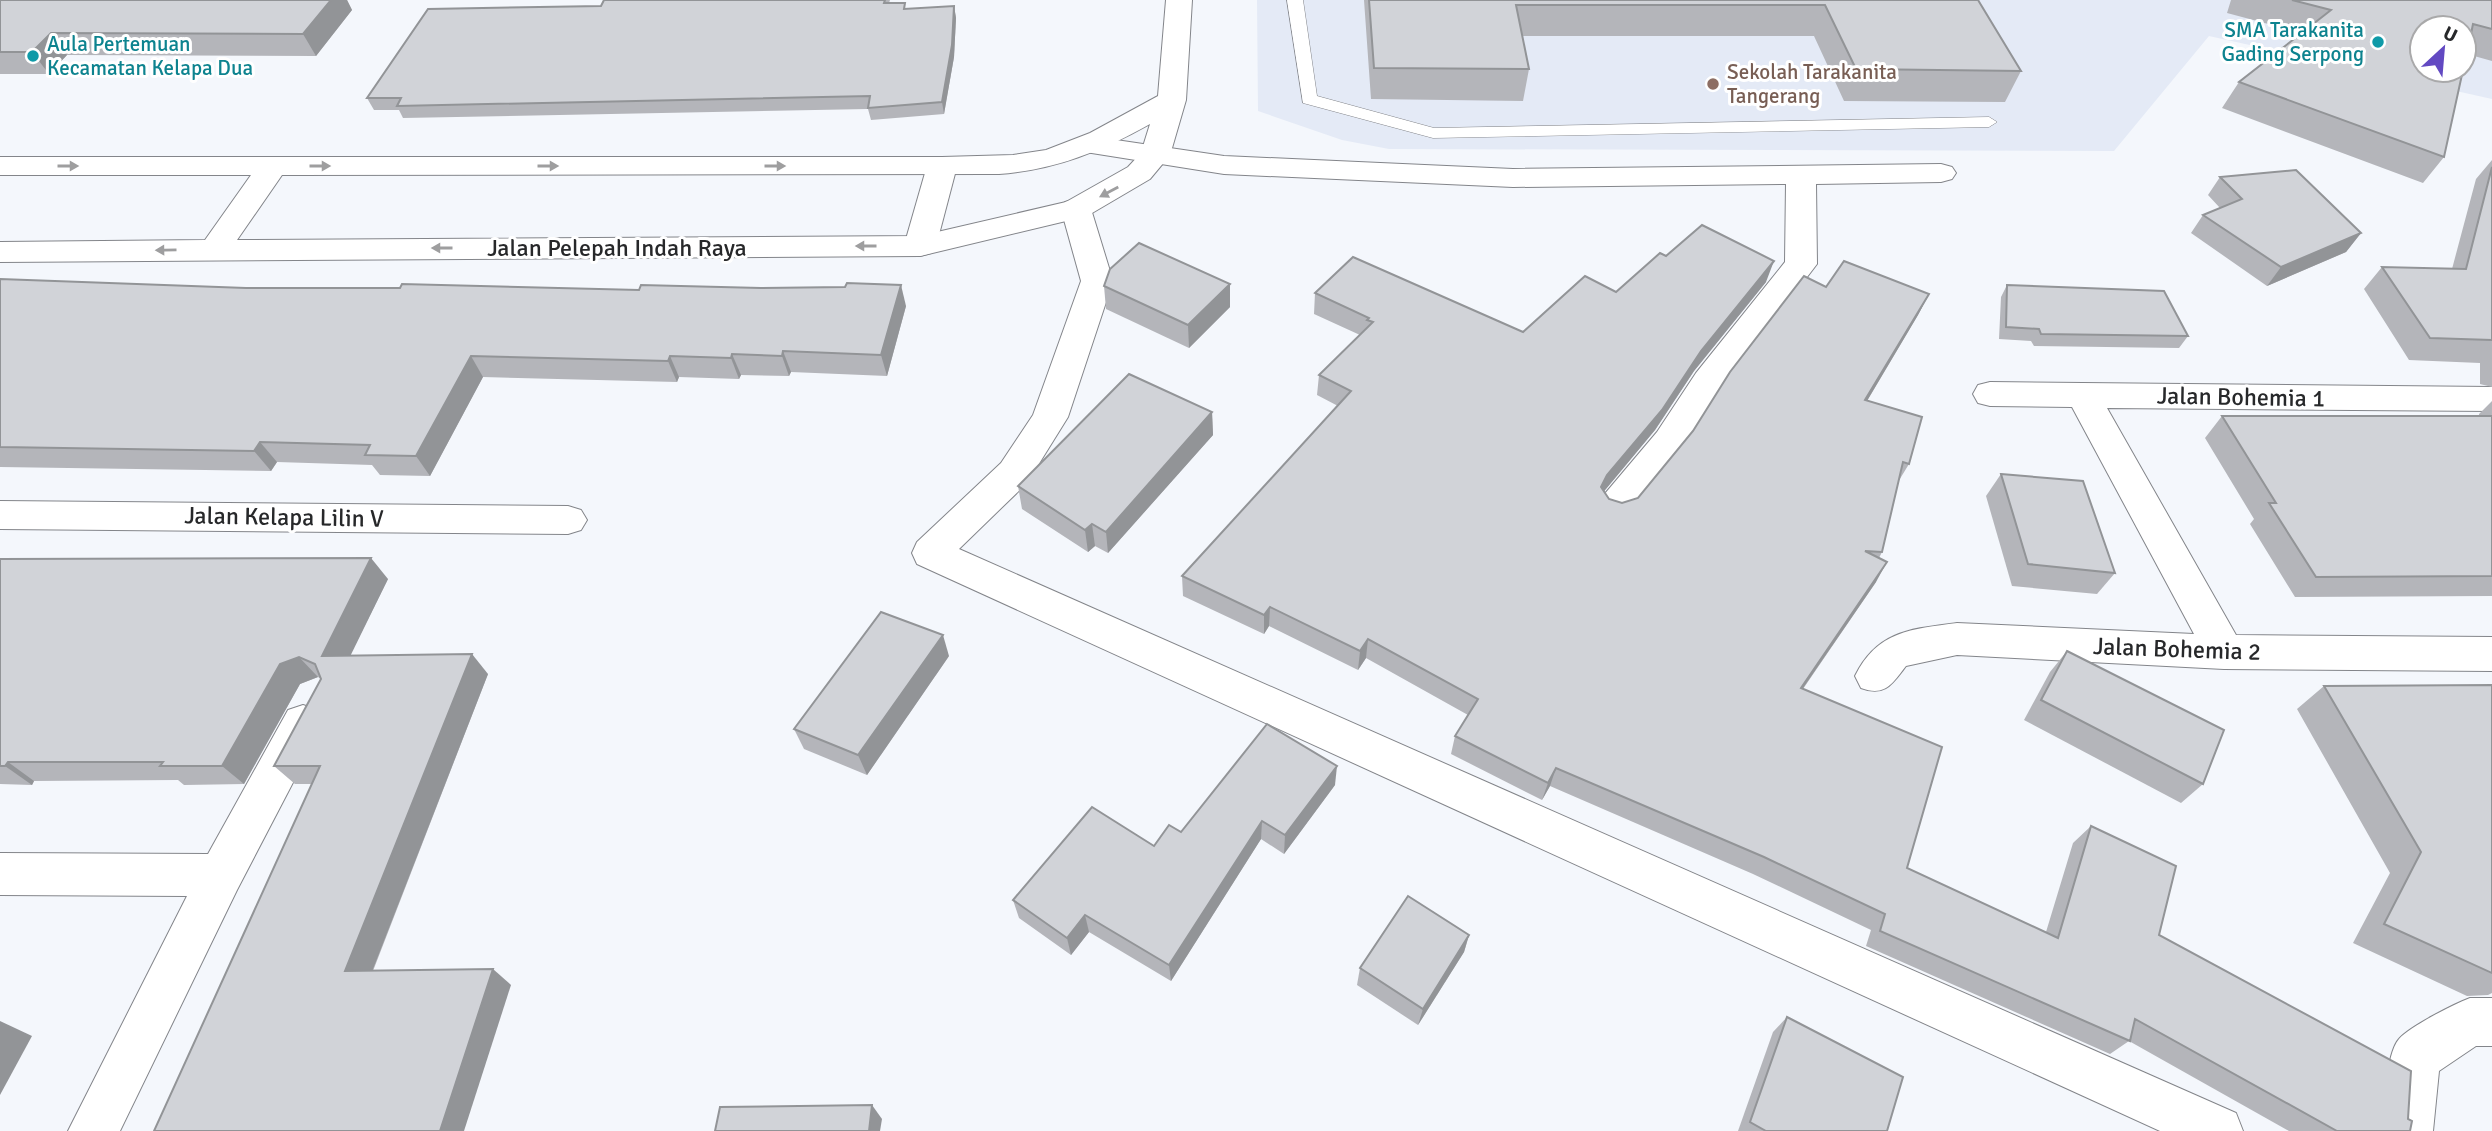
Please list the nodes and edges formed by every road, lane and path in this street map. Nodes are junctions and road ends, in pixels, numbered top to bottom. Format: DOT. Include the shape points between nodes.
graph roads {
  1 [pos="1179,0"];
  2 [pos="1295,0"];
  3 [pos="1172,100"];
  4 [pos="1989,122"];
  5 [pos="1089,145"];
  6 [pos="1155,155"];
  7 [pos="0,166"];
  8 [pos="273,166"];
  9 [pos="942,166"];
  10 [pos="1941,173"];
  11 [pos="1801,175"];
  12 [pos="1076,209"];
  13 [pos="919,246"];
  14 [pos="214,250"];
  15 [pos="0,252"];
  16 [pos="1990,394"];
  17 [pos="2083,395"];
  18 [pos="2492,400"];
  19 [pos="1616,506"];
  20 [pos="0,515"];
  21 [pos="568,520"];
  22 [pos="2224,652"];
  23 [pos="2492,654"];
  24 [pos="1875,676"];
  25 [pos="317,697"];
  26 [pos="0,874"];
  27 [pos="221,875"];
  28 [pos="2492,1021"];
  29 [pos="93,1131"];
  30 [pos="2217,1131"];
  31 [pos="2408,1131"];
  1 -- 3 [label="street"];
  2 -- 4 [label="lane" via="1309,99 1433,133"];
  3 -- 5 [label="street"];
  3 -- 6 [label="street"];
  5 -- 6 [label="street"];
  5 -- 9 [label="street" via="1053,158"];
  6 -- 11 [label="street" via="1224,165 1513,178"];
  6 -- 12 [label="street, Jalan Pelepah Indah Raya, one-way" via="1123,184"];
  7 -- 8 [label="street, one-way"];
  8 -- 9 [label="street, one-way"];
  8 -- 14 [label="street"];
  9 -- 13 [label="street"];
  10 -- 11 [label="street"];
  11 -- 19 [label="street" via="1801,264"];
  12 -- 13 [label="street, Jalan Pelepah Indah Raya"];
  12 -- 30 [label="street" via="1097,281 1050,417 1014,473 931,553"];
  13 -- 14 [label="street, Jalan Pelepah Indah Raya, one-way"];
  14 -- 15 [label="street, Jalan Pelepah Indah Raya, one-way"];
  16 -- 17 [label="street, Jalan Bohemia 1"];
  17 -- 18 [label="street, Jalan Bohemia 1"];
  17 -- 22 [label="street"];
  20 -- 21 [label="street, Jalan Kelapa Lilin V"];
  22 -- 23 [label="street, Jalan Bohemia 2"];
  22 -- 24 [label="street, Jalan Bohemia 2" via="1957,639 1892,654"];
  25 -- 27 [label="street"];
  26 -- 27 [label="street"];
  27 -- 29 [label="street"];
  28 -- 31 [label="street" via="2470,1022 2416,1057"];
}
